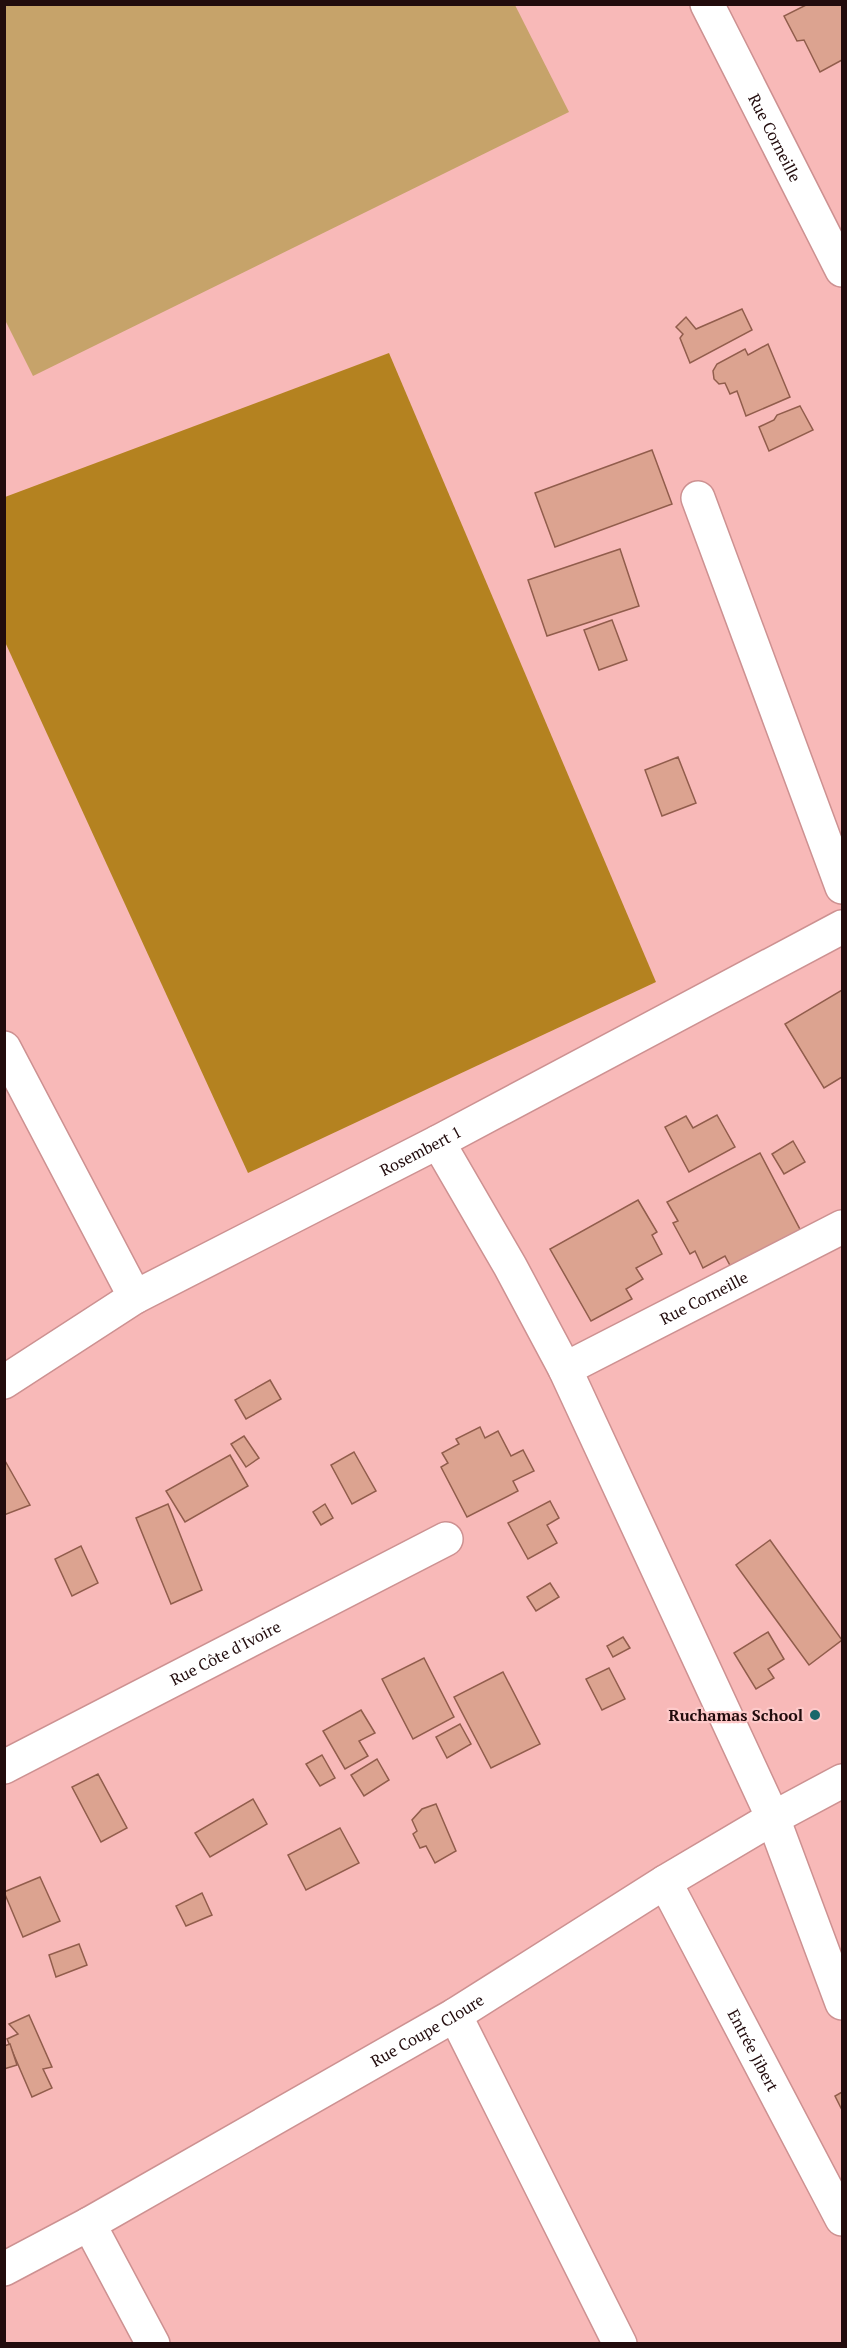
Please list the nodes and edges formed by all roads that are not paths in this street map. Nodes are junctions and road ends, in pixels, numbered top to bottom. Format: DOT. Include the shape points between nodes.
graph roads {
  1 [pos="707,4"];
  2 [pos="843,270"];
  3 [pos="698,498"];
  4 [pos="843,887"];
  5 [pos="843,927"];
  6 [pos="4,1048"];
  7 [pos="438,1142"];
  8 [pos="843,1227"];
  9 [pos="135,1296"];
  10 [pos="565,1368"];
  11 [pos="4,1382"];
  12 [pos="446,1539"];
  13 [pos="4,1767"];
  14 [pos="843,1781"];
  15 [pos="773,1818"];
  16 [pos="665,1882"];
  17 [pos="843,2003"];
  18 [pos="455,2015"];
  19 [pos="843,2219"];
  20 [pos="89,2224"];
  21 [pos="4,2269"];
  22 [pos="153,2343"];
  23 [pos="620,2343"];
  1 -- 2 [label="street, Rue Corneille"];
  3 -- 4 [label="street"];
  5 -- 7 [label="street, Rosembert 1"];
  6 -- 9 [label="street"];
  7 -- 9 [label="street, Rosembert 1"];
  7 -- 10 [label="street"];
  8 -- 10 [label="street, Rue Corneille"];
  9 -- 11 [label="street, Rosembert 1"];
  10 -- 15 [label="street"];
  12 -- 13 [label="street, Rue Côte d'Ivoire"];
  14 -- 15 [label="street, Rue Coupe Cloure"];
  15 -- 16 [label="street, Rue Coupe Cloure"];
  15 -- 17 [label="street"];
  16 -- 18 [label="street, Rue Coupe Cloure"];
  16 -- 19 [label="street, Entrée Jibert"];
  18 -- 20 [label="street, Rue Coupe Cloure"];
  18 -- 23 [label="street"];
  20 -- 21 [label="street, Rue Coupe Cloure"];
  20 -- 22 [label="street"];
}
